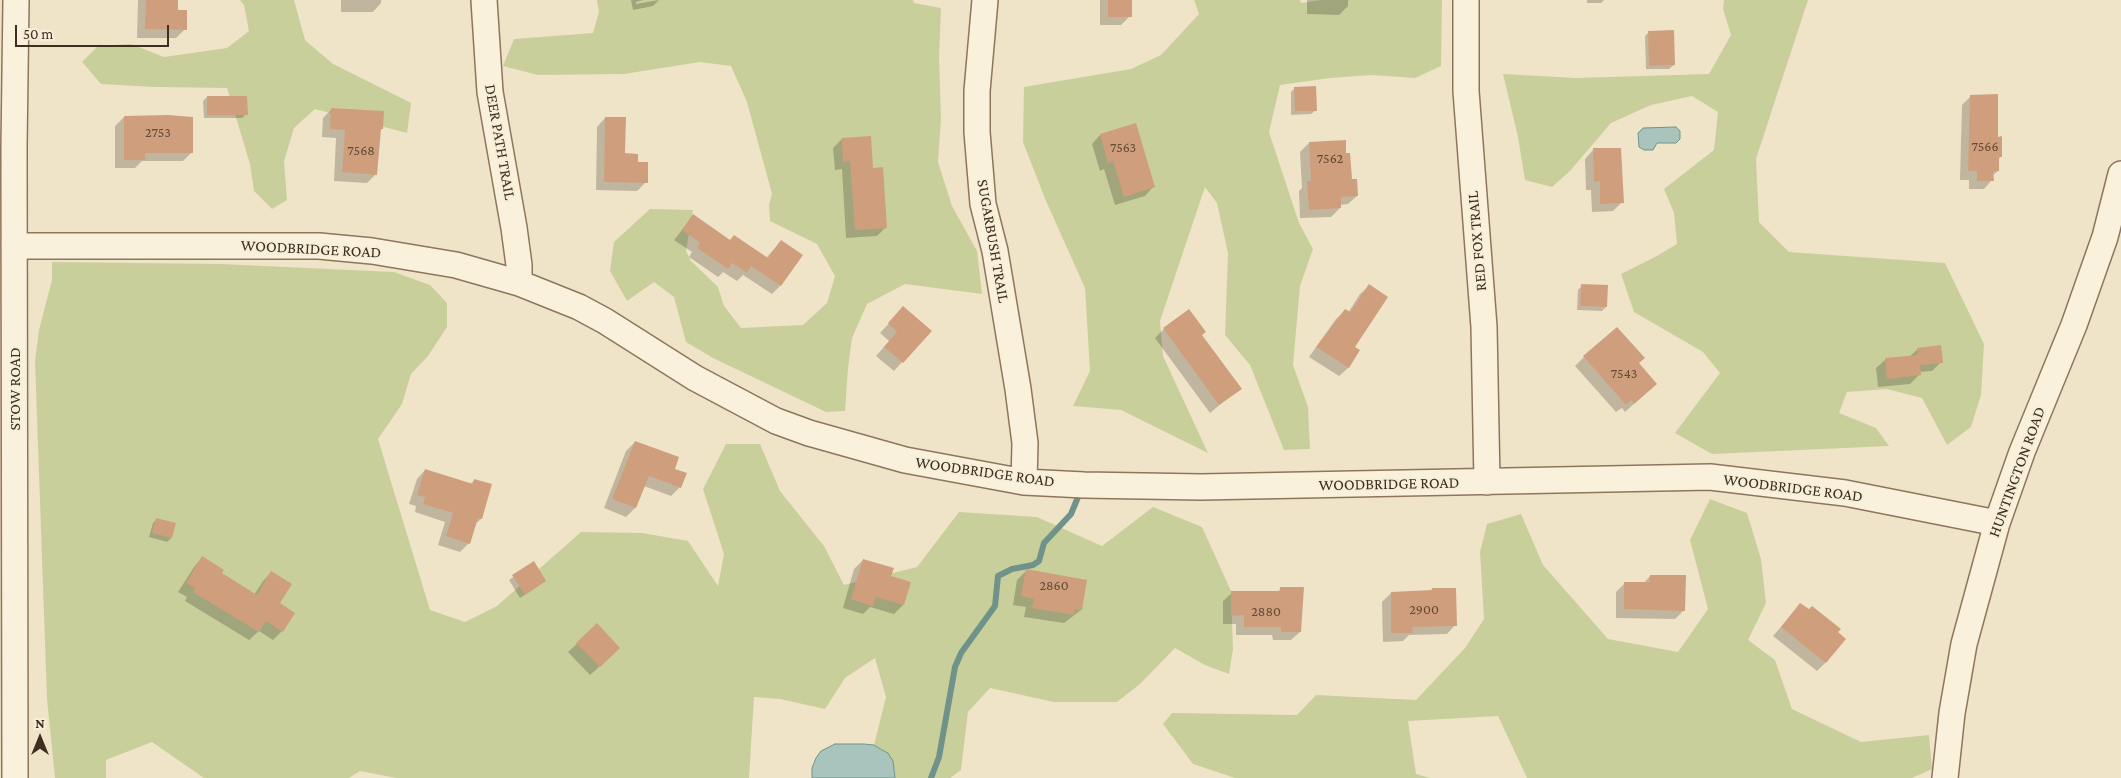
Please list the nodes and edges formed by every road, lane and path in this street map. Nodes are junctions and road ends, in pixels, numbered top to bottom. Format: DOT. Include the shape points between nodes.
graph roads {
  1 [pos="16,0"];
  2 [pos="484,0"];
  3 [pos="984,0"];
  4 [pos="1466,0"];
  5 [pos="2121,174"];
  6 [pos="14,246"];
  7 [pos="519,283"];
  8 [pos="1024,482"];
  9 [pos="1487,482"];
  10 [pos="1997,523"];
  11 [pos="15,778"];
  12 [pos="1945,778"];
  1 -- 6 [label="street, STOW ROAD"];
  2 -- 7 [label="street, DEER PATH TRAIL" via="490,92 514,228"];
  3 -- 8 [label="street, SUGARBUSH TRAIL" via="976,132 983,204 995,251 1018,388 1025,443"];
  4 -- 9 [label="street, RED FOX TRAIL" via="1466,91 1484,326"];
  5 -- 10 [label="street, HUNTINGTON ROAD" via="2105,237 2074,325"];
  6 -- 7 [label="street, WOODBRIDGE ROAD" via="319,246 426,259"];
  6 -- 11 [label="street, STOW ROAD"];
  7 -- 8 [label="street, WOODBRIDGE ROAD" via="579,307 695,378 776,421 905,460"];
  8 -- 9 [label="street, WOODBRIDGE ROAD" via="1201,487"];
  9 -- 10 [label="street, WOODBRIDGE ROAD" via="1710,477 1845,493"];
  10 -- 12 [label="street, HUNTINGTON ROAD" via="1964,644"];
}
